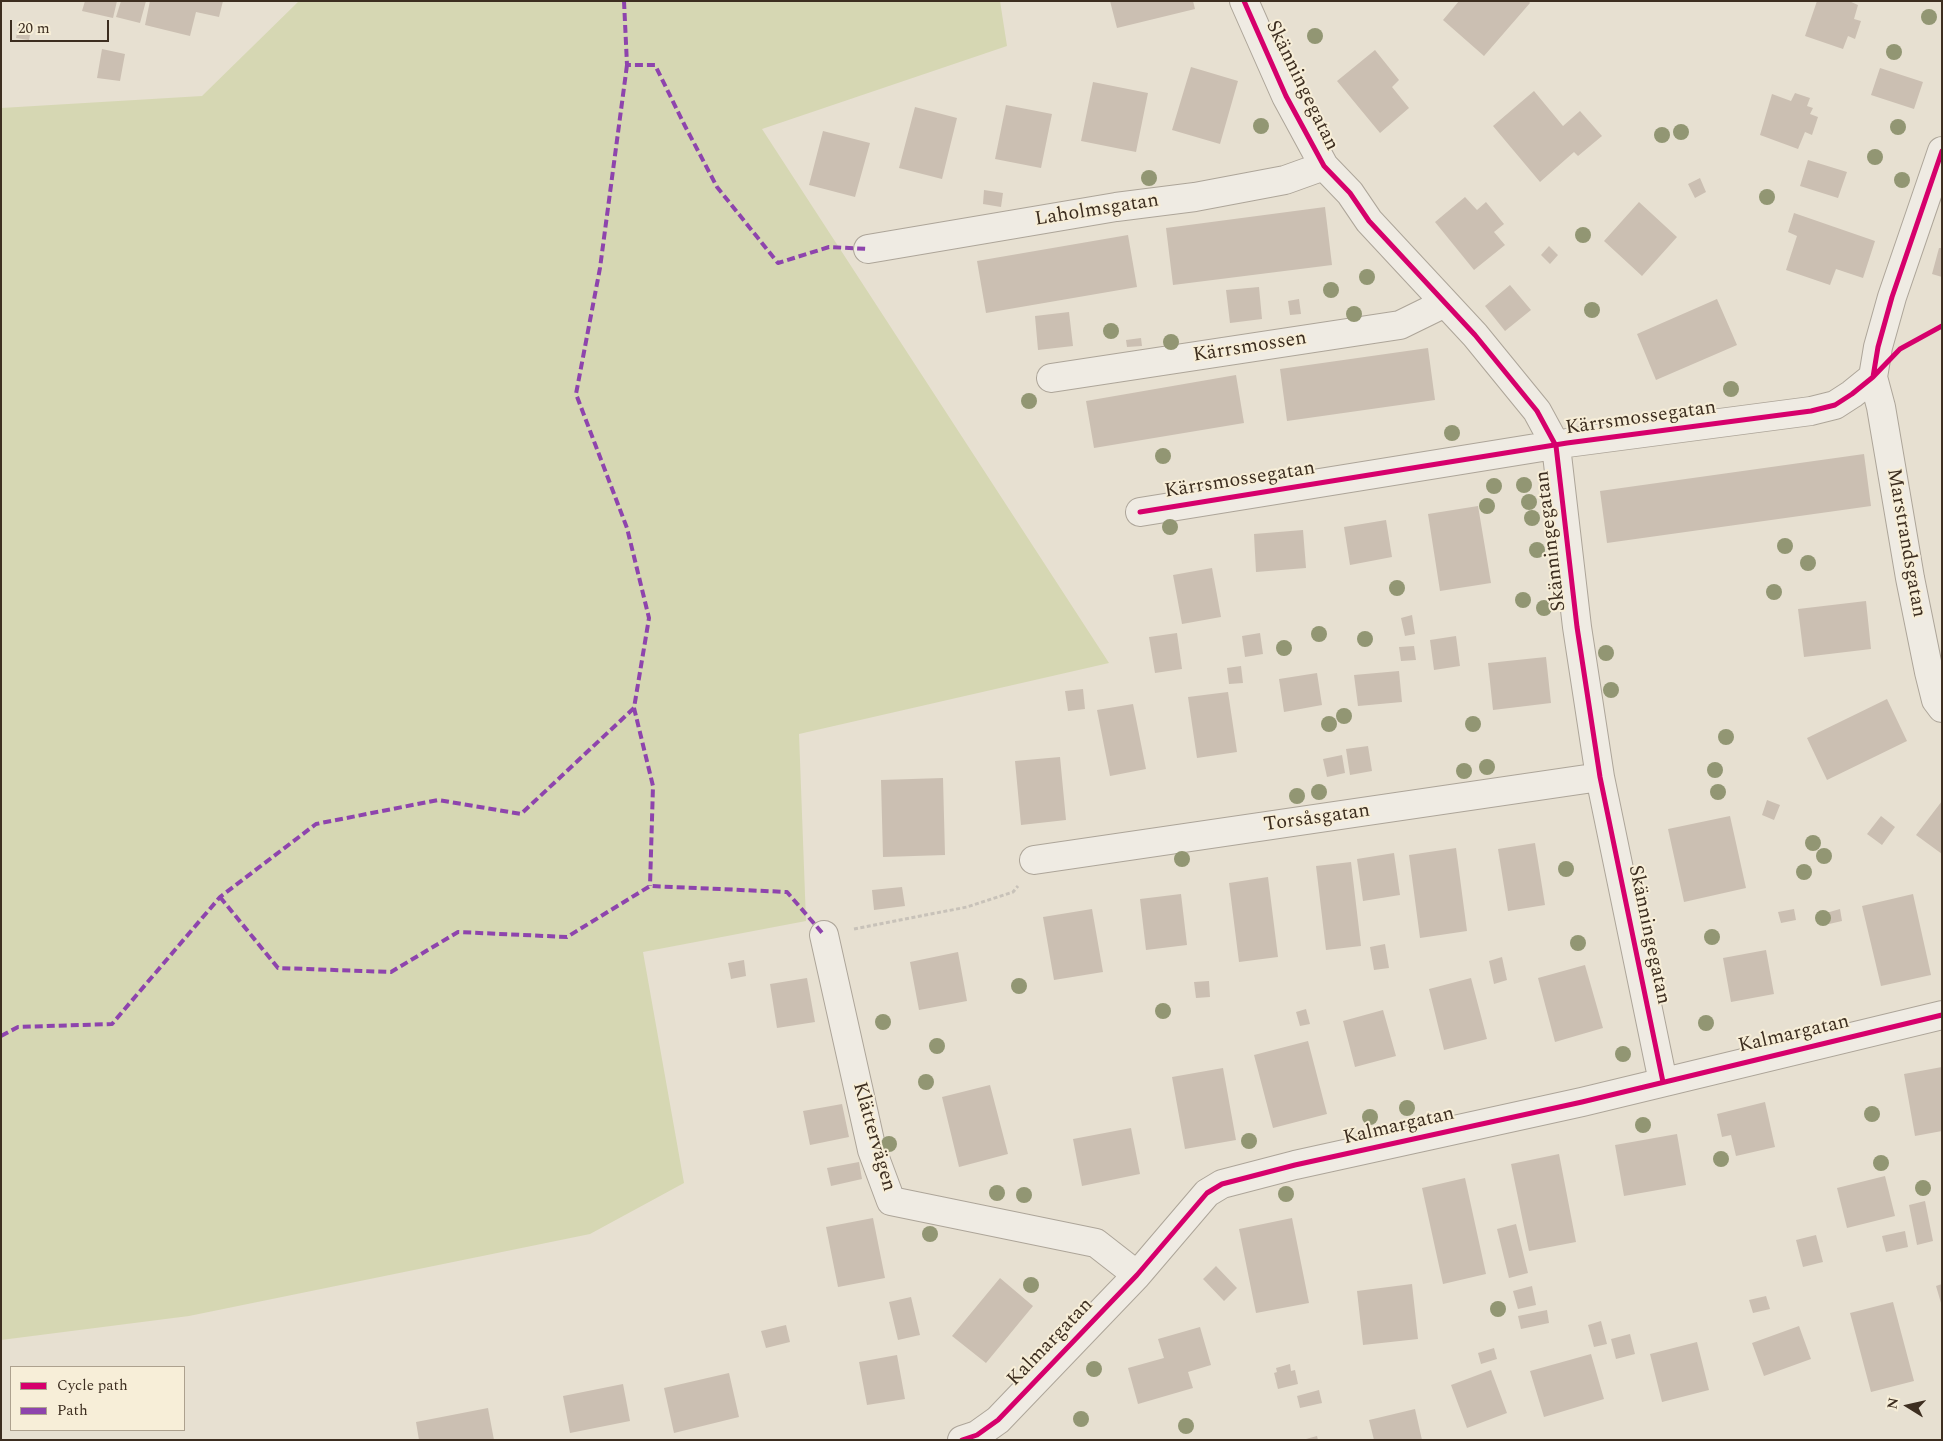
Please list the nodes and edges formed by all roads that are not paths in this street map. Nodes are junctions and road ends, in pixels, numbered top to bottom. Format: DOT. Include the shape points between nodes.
graph roads {
  1 [pos="1244,1"];
  2 [pos="1942,151"];
  3 [pos="1324,166"];
  4 [pos="868,249"];
  5 [pos="1445,303"];
  6 [pos="1873,377"];
  7 [pos="1050,378"];
  8 [pos="1556,446"];
  9 [pos="1140,512"];
  10 [pos="1942,708"];
  11 [pos="1600,777"];
  12 [pos="1034,860"];
  13 [pos="824,935"];
  14 [pos="1942,1016"];
  15 [pos="1663,1082"];
  16 [pos="1137,1275"];
  17 [pos="962,1440"];
  1 -- 3 [label="street, Skänningegatan" via="1286,96"];
  2 -- 6 [label="street" via="1892,297"];
  3 -- 4 [label="street, Laholmsgatan" via="1285,180 1195,197 1116,207"];
  3 -- 5 [label="street, Skänningegatan"];
  5 -- 7 [label="street, Kärrsmossen" via="1400,325"];
  5 -- 8 [label="street, Skänningegatan" via="1536,411"];
  6 -- 8 [label="street, Kärrsmossegatan" via="1835,405 1811,411"];
  6 -- 10 [label="street, Marstrandsgatan" via="1920,625 1936,700"];
  8 -- 9 [label="street, Kärrsmossegatan"];
  8 -- 11 [label="street, Skänningegatan" via="1577,627"];
  11 -- 12 [label="street, Torsåsgatan"];
  11 -- 15 [label="street, Skänningegatan"];
  13 -- 16 [label="street, Klättervägen" via="872,1150 891,1201 1096,1243"];
  14 -- 15 [label="street, Kalmargatan"];
  15 -- 16 [label="street, Kalmargatan" via="1222,1184 1207,1193"];
  16 -- 17 [label="street, Kalmargatan" via="998,1420 977,1435"];
}
